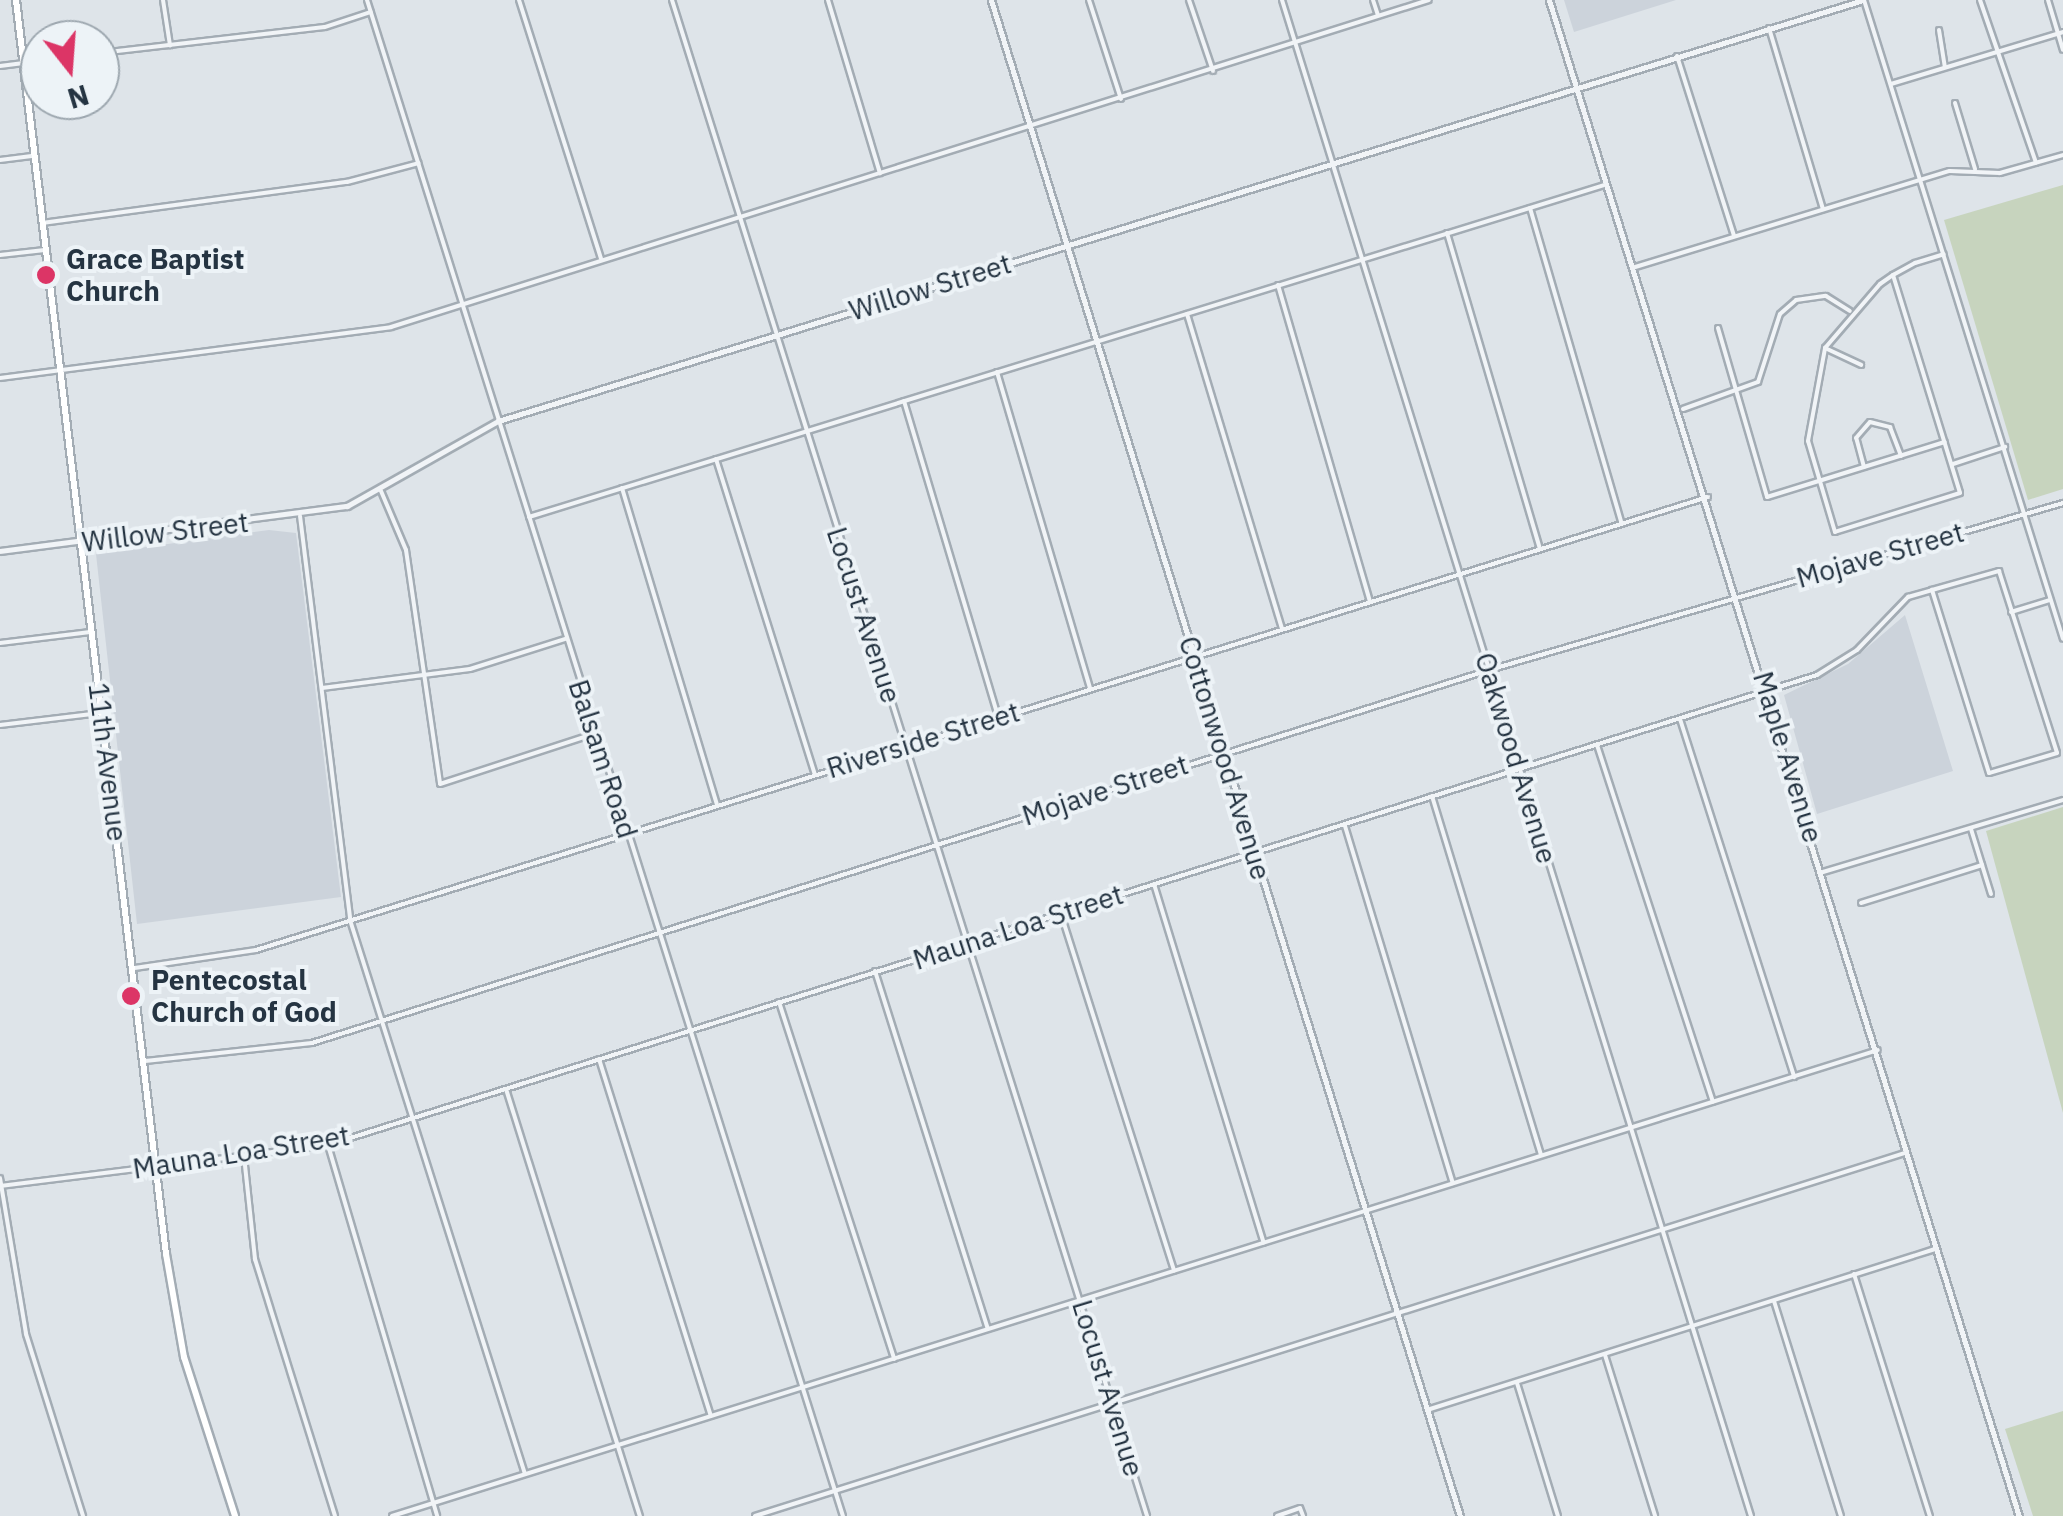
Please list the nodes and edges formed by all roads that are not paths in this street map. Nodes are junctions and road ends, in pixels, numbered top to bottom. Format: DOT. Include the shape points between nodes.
graph roads {
  1 [pos="16,0"];
  2 [pos="163,0"];
  3 [pos="368,0"];
  4 [pos="519,0"];
  5 [pos="672,0"];
  6 [pos="828,0"];
  7 [pos="991,0"];
  8 [pos="1089,0"];
  9 [pos="1189,0"];
  10 [pos="1282,0"];
  11 [pos="1374,0"];
  12 [pos="1428,0"];
  13 [pos="1549,0"];
  14 [pos="1863,0"];
  15 [pos="1980,0"];
  16 [pos="2048,0"];
  17 [pos="371,12"];
  18 [pos="1379,16"];
  19 [pos="1769,28"];
  20 [pos="1939,30"];
  21 [pos="2060,32"];
  22 [pos="20,36"];
  23 [pos="170,44"];
  24 [pos="1295,44"];
  25 [pos="120,50"];
  26 [pos="2002,50"];
  27 [pos="2063,50"];
  28 [pos="1677,56"];
  29 [pos="1945,67"];
  30 [pos="1213,71"];
  31 [pos="1891,84"];
  32 [pos="1576,86"];
  33 [pos="1121,99"];
  34 [pos="1955,103"];
  35 [pos="30,120"];
  36 [pos="1029,126"];
  37 [pos="34,156"];
  38 [pos="2063,156"];
  39 [pos="0,160"];
  40 [pos="1332,162"];
  41 [pos="419,163"];
  42 [pos="2036,164"];
  43 [pos="1975,170"];
  44 [pos="880,173"];
  45 [pos="1922,180"];
  46 [pos="1606,184"];
  47 [pos="1530,208"];
  48 [pos="1822,210"];
  49 [pos="741,217"];
  50 [pos="42,223"];
  51 [pos="1447,233"];
  52 [pos="1734,236"];
  53 [pos="1066,245"];
  54 [pos="45,250"];
  55 [pos="1944,254"];
  56 [pos="0,255"];
  57 [pos="602,259"];
  58 [pos="1361,260"];
  59 [pos="1632,268"];
  60 [pos="1893,275"];
  61 [pos="1278,285"];
  62 [pos="463,303"];
  63 [pos="1850,311"];
  64 [pos="1187,314"];
  65 [pos="1718,328"];
  66 [pos="777,335"];
  67 [pos="1096,342"];
  68 [pos="1826,348"];
  69 [pos="1861,364"];
  70 [pos="62,368"];
  71 [pos="997,372"];
  72 [pos="0,378"];
  73 [pos="1735,394"];
  74 [pos="904,401"];
  75 [pos="1683,410"];
  76 [pos="498,421"];
  77 [pos="806,431"];
  78 [pos="1945,442"];
  79 [pos="2005,447"];
  80 [pos="1902,456"];
  81 [pos="716,459"];
  82 [pos="1951,464"];
  83 [pos="1864,468"];
  84 [pos="1820,482"];
  85 [pos="622,488"];
  86 [pos="381,491"];
  87 [pos="1708,496"];
  88 [pos="2063,503"];
  89 [pos="2026,514"];
  90 [pos="300,516"];
  91 [pos="529,516"];
  92 [pos="1622,524"];
  93 [pos="81,542"];
  94 [pos="1540,549"];
  95 [pos="0,551"];
  96 [pos="1459,574"];
  97 [pos="1932,590"];
  98 [pos="1740,594"];
  99 [pos="2051,600"];
  100 [pos="1370,602"];
  101 [pos="2011,612"];
  102 [pos="1282,629"];
  103 [pos="92,632"];
  104 [pos="565,639"];
  105 [pos="2063,639"];
  106 [pos="0,643"];
  107 [pos="1193,656"];
  108 [pos="1489,670"];
  109 [pos="424,674"];
  110 [pos="322,688"];
  111 [pos="1090,688"];
  112 [pos="1768,692"];
  113 [pos="101,713"];
  114 [pos="998,717"];
  115 [pos="1680,719"];
  116 [pos="0,725"];
  117 [pos="596,733"];
  118 [pos="1597,745"];
  119 [pos="906,746"];
  120 [pos="1223,753"];
  121 [pos="1518,770"];
  122 [pos="815,774"];
  123 [pos="1432,796"];
  124 [pos="2063,800"];
  125 [pos="717,805"];
  126 [pos="1345,826"];
  127 [pos="1971,829"];
  128 [pos="626,833"];
  129 [pos="936,844"];
  130 [pos="1254,852"];
  131 [pos="1982,865"];
  132 [pos="1823,872"];
  133 [pos="1154,884"];
  134 [pos="1991,894"];
  135 [pos="1861,903"];
  136 [pos="1061,914"];
  137 [pos="350,920"];
  138 [pos="660,931"];
  139 [pos="970,944"];
  140 [pos="135,968"];
  141 [pos="875,972"];
  142 [pos="779,1002"];
  143 [pos="379,1019"];
  144 [pos="690,1032"];
  145 [pos="1878,1050"];
  146 [pos="599,1059"];
  147 [pos="145,1061"];
  148 [pos="1794,1077"];
  149 [pos="506,1089"];
  150 [pos="1713,1102"];
  151 [pos="412,1118"];
  152 [pos="1632,1127"];
  153 [pos="328,1144"];
  154 [pos="1905,1153"];
  155 [pos="244,1156"];
  156 [pos="1541,1156"];
  157 [pos="158,1165"];
  158 [pos="0,1178"];
  159 [pos="1453,1184"];
  160 [pos="0,1186"];
  161 [pos="1365,1211"];
  162 [pos="1662,1230"];
  163 [pos="1264,1242"];
  164 [pos="1936,1248"];
  165 [pos="1174,1271"];
  166 [pos="1854,1274"];
  167 [pos="1080,1300"];
  168 [pos="1774,1301"];
  169 [pos="1398,1313"];
  170 [pos="1692,1327"];
  171 [pos="988,1329"];
  172 [pos="1605,1355"];
  173 [pos="894,1358"];
  174 [pos="1516,1383"];
  175 [pos="803,1387"];
  176 [pos="1113,1402"];
  177 [pos="1428,1410"];
  178 [pos="711,1416"];
  179 [pos="619,1445"];
  180 [pos="526,1474"];
  181 [pos="834,1491"];
  182 [pos="432,1503"];
  183 [pos="83,1516"];
  184 [pos="235,1516"];
  185 [pos="335,1516"];
  186 [pos="392,1516"];
  187 [pos="436,1516"];
  188 [pos="640,1516"];
  189 [pos="755,1516"];
  190 [pos="843,1516"];
  191 [pos="1147,1516"];
  192 [pos="1276,1516"];
  193 [pos="1303,1516"];
  194 [pos="1460,1516"];
  195 [pos="1558,1516"];
  196 [pos="1655,1516"];
  197 [pos="1751,1516"];
  198 [pos="1840,1516"];
  199 [pos="1930,1516"];
  200 [pos="2019,1516"];
  1 -- 22 [label="main road, 11th Avenue"];
  2 -- 23 [label="street"];
  3 -- 17 [label="street, Balsam Road"];
  4 -- 57 [label="street"];
  5 -- 49 [label="street, Locust Avenue"];
  6 -- 44 [label="street"];
  7 -- 36 [label="street, Cottonwood Avenue"];
  8 -- 33 [label="street"];
  9 -- 30 [label="street"];
  10 -- 24 [label="street, Oakwood Avenue"];
  11 -- 18 [label="street"];
  12 -- 18 [label="street"];
  13 -- 32 [label="street, Maple Avenue"];
  14 -- 19 [label="street, Willow Street"];
  14 -- 31 [label="street"];
  15 -- 26 [label="street"];
  16 -- 21 [label="street"];
  17 -- 23 [label="street" via="325,27"];
  17 -- 41 [label="street, Balsam Road"];
  18 -- 24 [label="street"];
  19 -- 28 [label="street, Willow Street"];
  19 -- 48 [label="street"];
  20 -- 29 [label="street"];
  21 -- 26 [label="street"];
  21 -- 27 [label="street"];
  23 -- 25 [label="street"];
  24 -- 30 [label="street"];
  24 -- 40 [label="street, Oakwood Avenue"];
  26 -- 29 [label="street"];
  26 -- 42 [label="street"];
  28 -- 32 [label="street, Willow Street"];
  28 -- 52 [label="street"];
  29 -- 31 [label="street"];
  30 -- 33 [label="street"];
  31 -- 45 [label="street"];
  32 -- 40 [label="street, Willow Street"];
  32 -- 46 [label="street, Maple Avenue"];
  33 -- 36 [label="street"];
  34 -- 43 [label="street"];
  35 -- 37 [label="main road, 11th Avenue"];
  36 -- 44 [label="street"];
  36 -- 53 [label="street, Cottonwood Avenue"];
  37 -- 39 [label="street"];
  37 -- 50 [label="main road, 11th Avenue"];
  38 -- 42 [label="street"];
  40 -- 53 [label="street, Willow Street"];
  40 -- 58 [label="street, Oakwood Avenue"];
  41 -- 50 [label="street" via="346,182"];
  41 -- 62 [label="street, Balsam Road"];
  42 -- 43 [label="street"];
  43 -- 45 [label="street"];
  44 -- 49 [label="street"];
  45 -- 48 [label="street"];
  45 -- 55 [label="street"];
  46 -- 47 [label="street"];
  46 -- 59 [label="street, Maple Avenue"];
  47 -- 51 [label="street"];
  47 -- 92 [label="street"];
  48 -- 52 [label="street"];
  49 -- 57 [label="street"];
  49 -- 66 [label="street, Locust Avenue"];
  50 -- 54 [label="main road, 11th Avenue"];
  51 -- 58 [label="street"];
  51 -- 94 [label="street"];
  52 -- 59 [label="street"];
  53 -- 66 [label="street, Willow Street"];
  53 -- 67 [label="street, Cottonwood Avenue"];
  54 -- 56 [label="street"];
  54 -- 70 [label="main road, 11th Avenue"];
  55 -- 60 [label="street"];
  55 -- 79 [label="street"];
  57 -- 62 [label="street"];
  58 -- 61 [label="street"];
  58 -- 96 [label="street, Oakwood Avenue"];
  59 -- 75 [label="street, Maple Avenue"];
  60 -- 63 [label="street"];
  60 -- 78 [label="street"];
  61 -- 64 [label="street"];
  61 -- 100 [label="street"];
  62 -- 70 [label="street" via="391,326"];
  62 -- 76 [label="street, Balsam Road"];
  63 -- 68 [label="street"];
  63 -- 73 [label="street" via="1826,296 1788,306 1768,370"];
  64 -- 67 [label="street"];
  64 -- 102 [label="street"];
  65 -- 73 [label="street"];
  66 -- 76 [label="street, Willow Street"];
  66 -- 77 [label="street, Locust Avenue"];
  67 -- 71 [label="street"];
  67 -- 107 [label="street, Cottonwood Avenue"];
  68 -- 69 [label="street"];
  68 -- 84 [label="street" via="1808,441"];
  70 -- 72 [label="street"];
  70 -- 93 [label="main road, 11th Avenue"];
  71 -- 74 [label="street"];
  71 -- 111 [label="street"];
  73 -- 75 [label="street"];
  73 -- 84 [label="street" via="1767,498"];
  74 -- 77 [label="street"];
  74 -- 114 [label="street"];
  75 -- 87 [label="street, Maple Avenue"];
  76 -- 86 [label="street, Willow Street" via="451,440"];
  76 -- 91 [label="street, Balsam Road"];
  77 -- 81 [label="street"];
  77 -- 119 [label="street, Locust Avenue"];
  78 -- 80 [label="street"];
  78 -- 82 [label="street"];
  79 -- 82 [label="street"];
  79 -- 89 [label="street"];
  80 -- 83 [label="street"];
  80 -- 83 [label="street" via="1890,427 1870,422 1856,438"];
  81 -- 85 [label="street"];
  81 -- 122 [label="street"];
  82 -- 84 [label="street" via="1960,492 1835,532"];
  83 -- 84 [label="street"];
  85 -- 91 [label="street"];
  85 -- 125 [label="street"];
  86 -- 90 [label="street, Willow Street"];
  86 -- 109 [label="street" via="406,550"];
  87 -- 92 [label="street, Riverside Street"];
  87 -- 98 [label="street, Maple Avenue"];
  88 -- 89 [label="street, Mojave Street"];
  89 -- 98 [label="street, Mojave Street"];
  89 -- 99 [label="street"];
  90 -- 93 [label="street, Willow Street"];
  90 -- 110 [label="street"];
  91 -- 104 [label="street, Balsam Road"];
  92 -- 94 [label="street, Riverside Street"];
  93 -- 95 [label="street, Willow Street"];
  93 -- 103 [label="main road, 11th Avenue"];
  94 -- 96 [label="street, Riverside Street"];
  96 -- 100 [label="street, Riverside Street"];
  96 -- 108 [label="street, Oakwood Avenue"];
  97 -- 101 [label="street, Mauna Loa Street" via="1998,571"];
  97 -- 101 [label="street" via="1990,773 2057,753"];
  97 -- 112 [label="street, Mauna Loa Street" via="1908,597 1834,667"];
  98 -- 108 [label="street, Mojave Street"];
  98 -- 112 [label="street, Maple Avenue"];
  99 -- 101 [label="street"];
  99 -- 105 [label="street"];
  100 -- 102 [label="street, Riverside Street"];
  102 -- 107 [label="street, Riverside Street"];
  103 -- 106 [label="street"];
  103 -- 113 [label="main road, 11th Avenue"];
  104 -- 109 [label="street"];
  104 -- 117 [label="street, Balsam Road"];
  107 -- 111 [label="street, Riverside Street"];
  107 -- 120 [label="street, Cottonwood Avenue"];
  108 -- 120 [label="street, Mojave Street"];
  108 -- 121 [label="street, Oakwood Avenue"];
  109 -- 110 [label="street"];
  109 -- 117 [label="street" via="440,784"];
  110 -- 137 [label="street"];
  111 -- 114 [label="street, Riverside Street"];
  112 -- 115 [label="street, Mauna Loa Street"];
  112 -- 132 [label="street, Maple Avenue"];
  113 -- 116 [label="street"];
  113 -- 140 [label="main road, 11th Avenue"];
  114 -- 119 [label="street, Riverside Street"];
  115 -- 118 [label="street, Mauna Loa Street"];
  115 -- 148 [label="street"];
  117 -- 128 [label="street, Balsam Road"];
  118 -- 121 [label="street, Mauna Loa Street"];
  118 -- 150 [label="street"];
  119 -- 122 [label="street, Riverside Street"];
  119 -- 129 [label="street, Locust Avenue"];
  120 -- 129 [label="street, Mojave Street"];
  120 -- 130 [label="street, Cottonwood Avenue"];
  121 -- 123 [label="street, Mauna Loa Street"];
  121 -- 152 [label="street, Oakwood Avenue"];
  122 -- 125 [label="street, Riverside Street"];
  123 -- 126 [label="street, Mauna Loa Street"];
  123 -- 156 [label="street"];
  124 -- 127 [label="street"];
  125 -- 128 [label="street, Riverside Street"];
  126 -- 130 [label="street, Mauna Loa Street"];
  126 -- 159 [label="street"];
  127 -- 131 [label="street"];
  127 -- 132 [label="street"];
  128 -- 137 [label="street, Riverside Street"];
  128 -- 138 [label="street, Balsam Road"];
  129 -- 138 [label="street, Mojave Street"];
  129 -- 139 [label="street, Locust Avenue"];
  130 -- 133 [label="street, Mauna Loa Street"];
  130 -- 161 [label="street, Cottonwood Avenue"];
  131 -- 134 [label="street"];
  131 -- 135 [label="street"];
  132 -- 145 [label="street, Maple Avenue"];
  133 -- 136 [label="street, Mauna Loa Street"];
  133 -- 163 [label="street"];
  136 -- 139 [label="street, Mauna Loa Street"];
  136 -- 165 [label="street"];
  137 -- 140 [label="street, Riverside Street" via="256,950"];
  137 -- 143 [label="street"];
  138 -- 143 [label="street, Mojave Street"];
  138 -- 144 [label="street, Balsam Road"];
  139 -- 141 [label="street, Mauna Loa Street"];
  139 -- 167 [label="street, Locust Avenue"];
  140 -- 147 [label="main road, 11th Avenue"];
  141 -- 142 [label="street, Mauna Loa Street"];
  141 -- 171 [label="street"];
  142 -- 144 [label="street, Mauna Loa Street"];
  142 -- 173 [label="street"];
  143 -- 147 [label="street, Mojave Street" via="312,1043"];
  143 -- 151 [label="street"];
  144 -- 146 [label="street, Mauna Loa Street"];
  144 -- 175 [label="street, Balsam Road"];
  145 -- 148 [label="street"];
  145 -- 154 [label="street, Maple Avenue"];
  146 -- 149 [label="street, Mauna Loa Street"];
  146 -- 178 [label="street"];
  147 -- 157 [label="main road, 11th Avenue"];
  148 -- 150 [label="street"];
  149 -- 151 [label="street, Mauna Loa Street"];
  149 -- 179 [label="street"];
  150 -- 152 [label="street"];
  151 -- 153 [label="street, Mauna Loa Street"];
  151 -- 180 [label="street"];
  152 -- 156 [label="street"];
  152 -- 162 [label="street, Oakwood Avenue"];
  153 -- 155 [label="street, Mauna Loa Street"];
  153 -- 182 [label="street"];
  154 -- 162 [label="street"];
  154 -- 164 [label="street, Maple Avenue"];
  155 -- 157 [label="street, Mauna Loa Street"];
  155 -- 185 [label="street" via="255,1258"];
  156 -- 159 [label="street"];
  157 -- 160 [label="street, Mauna Loa Street"];
  157 -- 184 [label="main road, 11th Avenue" via="184,1357"];
  158 -- 160 [label="street"];
  159 -- 161 [label="street"];
  160 -- 183 [label="street" via="26,1334"];
  161 -- 163 [label="street"];
  161 -- 169 [label="street, Cottonwood Avenue"];
  162 -- 169 [label="street"];
  162 -- 170 [label="street, Oakwood Avenue"];
  163 -- 165 [label="street"];
  164 -- 166 [label="street"];
  164 -- 200 [label="street, Maple Avenue"];
  165 -- 167 [label="street"];
  166 -- 168 [label="street"];
  166 -- 199 [label="street"];
  167 -- 171 [label="street"];
  167 -- 176 [label="street, Locust Avenue"];
  168 -- 170 [label="street"];
  168 -- 198 [label="street"];
  169 -- 176 [label="street"];
  169 -- 177 [label="street, Cottonwood Avenue"];
  170 -- 172 [label="street"];
  170 -- 197 [label="street, Oakwood Avenue"];
  171 -- 173 [label="street"];
  172 -- 174 [label="street"];
  172 -- 196 [label="street"];
  173 -- 175 [label="street"];
  174 -- 177 [label="street"];
  174 -- 195 [label="street"];
  175 -- 178 [label="street"];
  175 -- 181 [label="street, Balsam Road"];
  176 -- 181 [label="street"];
  176 -- 191 [label="street, Locust Avenue"];
  177 -- 194 [label="street, Cottonwood Avenue"];
  178 -- 179 [label="street"];
  179 -- 180 [label="street"];
  179 -- 188 [label="street"];
  180 -- 182 [label="street"];
  181 -- 189 [label="street"];
  181 -- 190 [label="street, Balsam Road"];
  182 -- 186 [label="street"];
  182 -- 187 [label="street"];
  192 -- 193 [label="street" via="1300,1508"];
}
